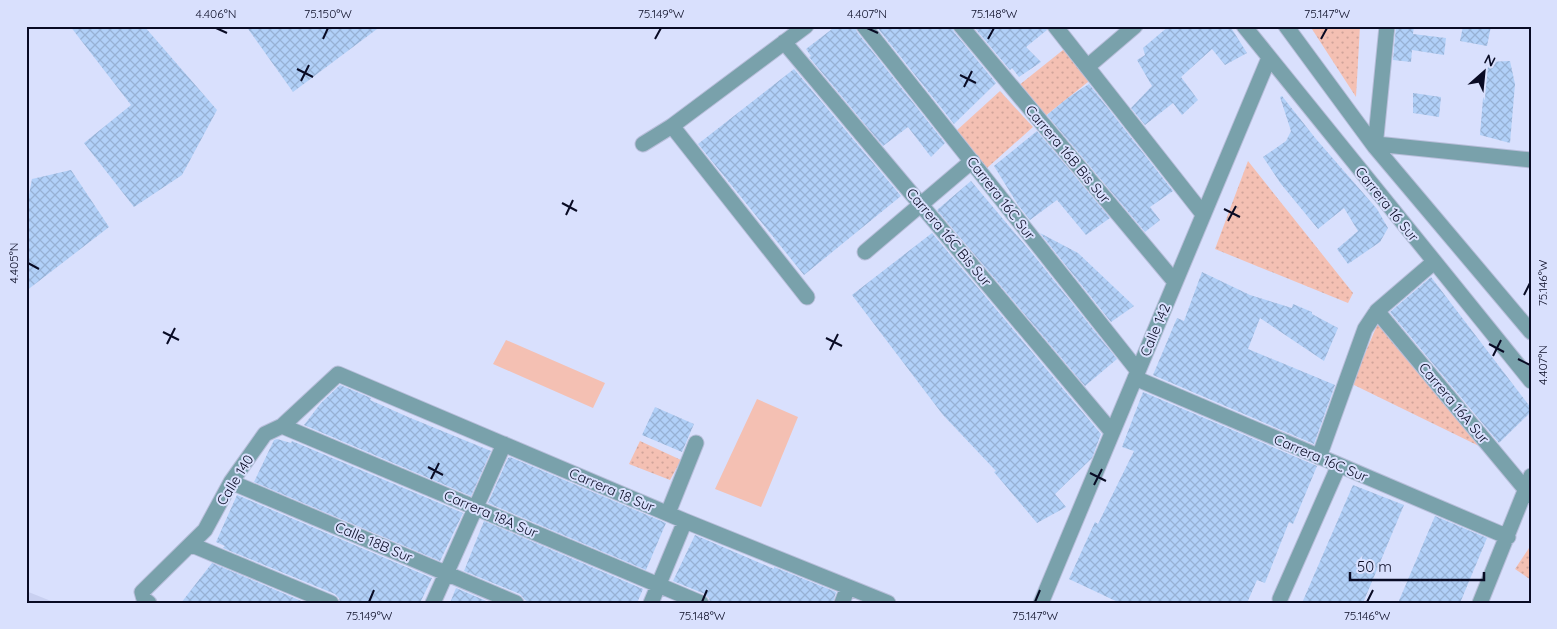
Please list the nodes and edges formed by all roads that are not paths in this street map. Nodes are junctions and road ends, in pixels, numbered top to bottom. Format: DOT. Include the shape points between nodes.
graph roads {
  1 [pos="806,26"];
  2 [pos="864,26"];
  3 [pos="961,26"];
  4 [pos="1054,26"];
  5 [pos="1135,26"];
  6 [pos="1244,26"];
  7 [pos="1286,26"];
  8 [pos="1387,26"];
  9 [pos="784,42"];
  10 [pos="1269,58"];
  11 [pos="1087,67"];
  12 [pos="672,126"];
  13 [pos="643,144"];
  14 [pos="1375,145"];
  15 [pos="1531,160"];
  16 [pos="972,161"];
  17 [pos="922,205"];
  18 [pos="1203,214"];
  19 [pos="866,252"];
  20 [pos="1434,262"];
  21 [pos="1175,282"];
  22 [pos="807,297"];
  23 [pos="1377,311"];
  24 [pos="1531,332"];
  25 [pos="338,374"];
  26 [pos="1136,375"];
  27 [pos="1531,381"];
  28 [pos="282,426"];
  29 [pos="1112,432"];
  30 [pos="696,443"];
  31 [pos="504,444"];
  32 [pos="1319,456"];
  33 [pos="1339,465"];
  34 [pos="231,482"];
  35 [pos="1529,487"];
  36 [pos="476,508"];
  37 [pos="668,513"];
  38 [pos="685,521"];
  39 [pos="1508,537"];
  40 [pos="192,545"];
  41 [pos="446,573"];
  42 [pos="658,585"];
  43 [pos="848,587"];
  44 [pos="146,599"];
  45 [pos="1280,599"];
  46 [pos="1041,601"];
  47 [pos="331,603"];
  48 [pos="433,603"];
  49 [pos="516,603"];
  50 [pos="651,603"];
  51 [pos="701,603"];
  52 [pos="842,603"];
  53 [pos="888,603"];
  54 [pos="1480,603"];
  1 -- 9 [label="street"];
  2 -- 16 [label="street, Carrera 16C Sur"];
  3 -- 21 [label="street, Carrera 16B Bis Sur"];
  4 -- 11 [label="street"];
  5 -- 11 [label="street"];
  6 -- 10 [label="street, Carrera 16 Sur"];
  7 -- 14 [label="street, Carrera 16 Sur"];
  8 -- 14 [label="street"];
  9 -- 12 [label="street"];
  9 -- 17 [label="street, Carrera 16C Bis Sur"];
  10 -- 18 [label="street, Calle 142"];
  10 -- 20 [label="street, Carrera 16 Sur"];
  11 -- 18 [label="street"];
  12 -- 13 [label="street"];
  12 -- 22 [label="street"];
  14 -- 15 [label="street"];
  14 -- 24 [label="street, Carrera 16 Sur"];
  16 -- 17 [label="street"];
  16 -- 26 [label="street, Carrera 16C Sur"];
  17 -- 19 [label="street"];
  17 -- 29 [label="street, Carrera 16C Bis Sur"];
  18 -- 21 [label="street, Calle 142"];
  20 -- 23 [label="street"];
  20 -- 27 [label="street, Carrera 16 Sur"];
  21 -- 26 [label="street, Calle 142"];
  23 -- 32 [label="street" via="1365,329"];
  23 -- 35 [label="street, Carrera 16A Sur"];
  25 -- 28 [label="street, Calle 140"];
  25 -- 31 [label="street, Carrera 18 Sur"];
  26 -- 29 [label="street, Calle 142"];
  26 -- 32 [label="street, Carrera 16C Sur"];
  28 -- 34 [label="street, Calle 140" via="265,434"];
  28 -- 36 [label="street, Carrera 18A Sur"];
  29 -- 46 [label="street, Calle 142"];
  30 -- 37 [label="street"];
  31 -- 36 [label="street"];
  31 -- 37 [label="street, Carrera 18 Sur"];
  32 -- 33 [label="street, Carrera 16C Sur"];
  33 -- 39 [label="street, Carrera 16C Sur"];
  33 -- 45 [label="street"];
  34 -- 40 [label="street, Calle 140" via="205,530"];
  34 -- 41 [label="street, Calle 18B Sur"];
  35 -- 39 [label="street"];
  36 -- 41 [label="street"];
  36 -- 42 [label="street, Carrera 18A Sur"];
  37 -- 38 [label="street, Carrera 18 Sur"];
  38 -- 42 [label="street"];
  38 -- 43 [label="street, Carrera 18 Sur"];
  39 -- 54 [label="street"];
  40 -- 44 [label="street, Calle 140" via="142,592"];
  40 -- 47 [label="street"];
  41 -- 48 [label="street"];
  41 -- 49 [label="street, Calle 18B Sur"];
  42 -- 50 [label="street"];
  42 -- 51 [label="street, Carrera 18A Sur"];
  43 -- 52 [label="street"];
  43 -- 53 [label="street, Carrera 18 Sur"];
}
